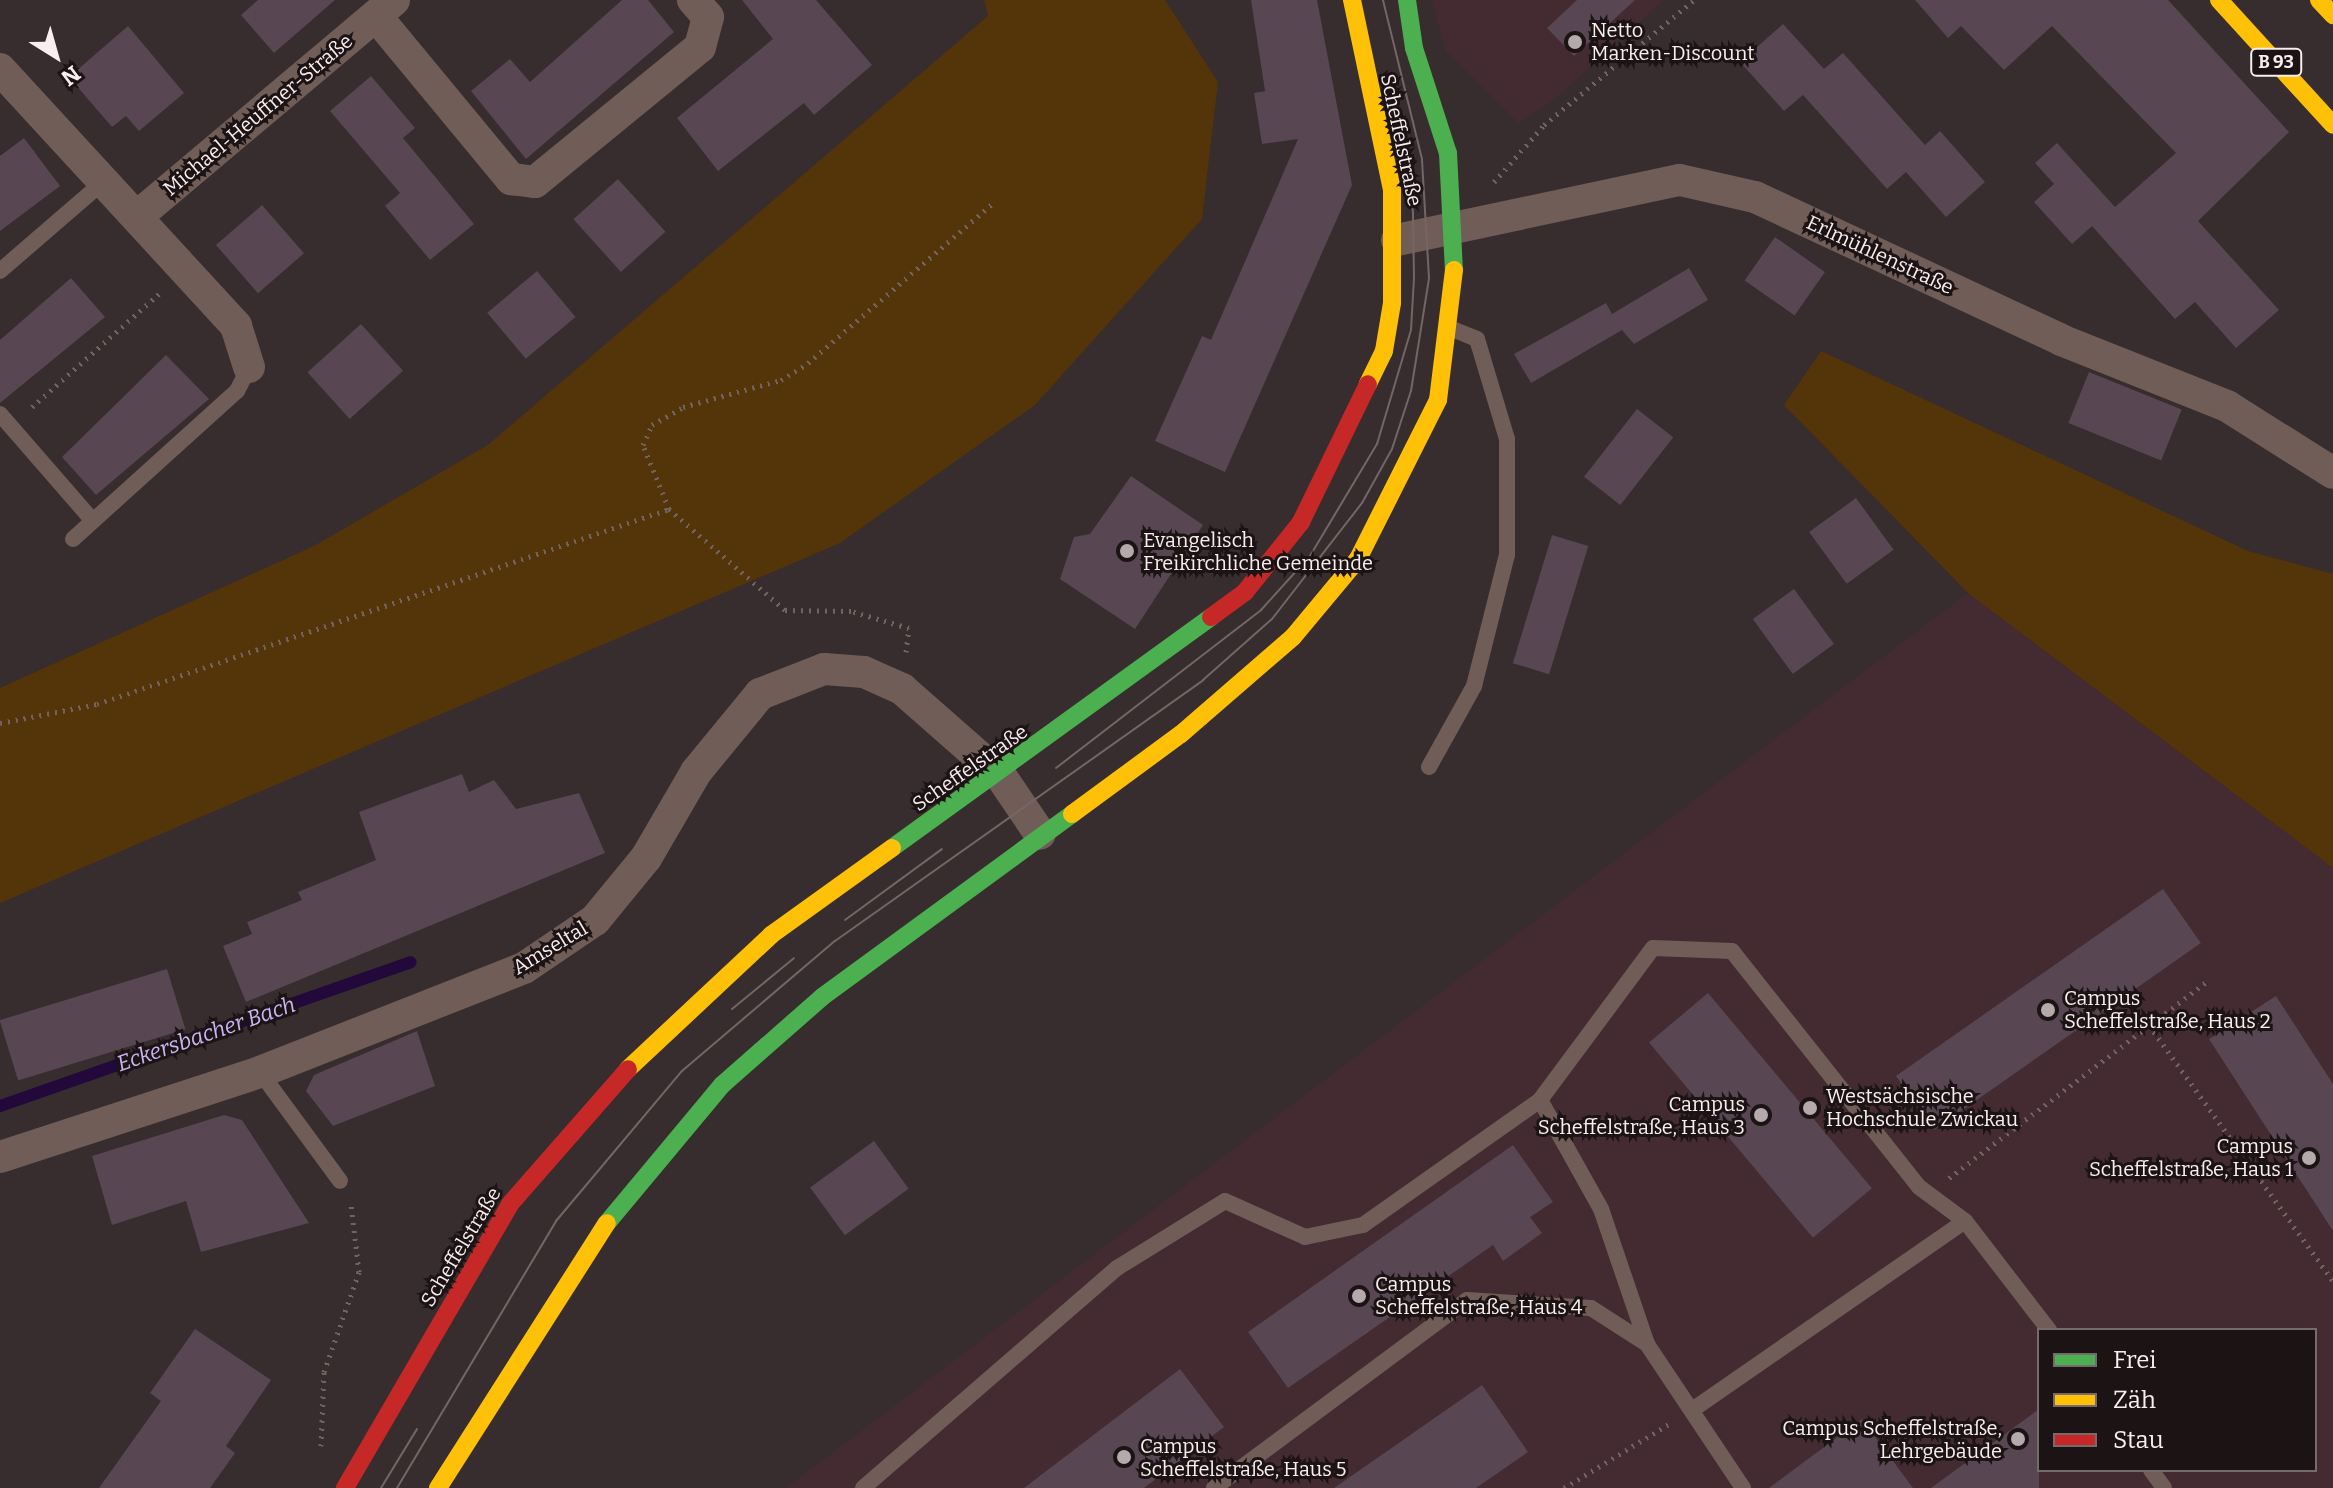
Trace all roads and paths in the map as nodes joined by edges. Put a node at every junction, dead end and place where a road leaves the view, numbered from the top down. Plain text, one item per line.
1 (693, 0) edge
2 (1352, 0) edge
3 (1407, 0) edge
4 (1694, 0) edge
5 (2219, 0) edge
6 (2319, 0) edge
7 (385, 8) edge
8 (2333, 15) edge
9 (0, 69) edge
10 (2333, 125) edge
11 (102, 183) junction
12 (992, 204) dead end
13 (140, 214) junction
14 (1456, 226) junction
15 (1397, 240) junction
16 (186, 269) junction
17 (0, 271) edge
18 (1451, 328) junction
19 (249, 367) joint
20 (6, 420) edge
21 (2333, 473) edge
22 (669, 509) junction
23 (92, 520) junction
24 (73, 539) dead end
25 (909, 628) dead end
26 (0, 723) edge
27 (1429, 767) dead end
28 (1000, 775) junction
29 (1040, 834) junction
30 (2208, 981) dead end
31 (2149, 1025) junction
32 (260, 1072) junction
33 (1540, 1100) junction
34 (0, 1157) edge
35 (340, 1181) joint
36 (1935, 1199) junction
37 (1965, 1221) junction
38 (2333, 1281) edge
39 (2047, 1328) edge
40 (1647, 1344) junction
41 (1695, 1408) junction
42 (347, 1483) edge
43 (438, 1488) edge
44 (863, 1488) edge
45 (1214, 1488) edge
46 (1564, 1488) edge
47 (1743, 1488) edge

1 - 7 street, Michael-Heuffner-Straße
2 - 15 street, Scheffelstraße
3 - 14 street, Scheffelstraße
4 - 14 path
5 - 10 street, B 93
6 - 8 street
7 - 13 street, Michael-Heuffner-Straße
9 - 11 street
11 - 13 street
11 - 17 lane
12 - 22 path
13 - 16 street
14 - 15 street, Erlmühlenstraße
14 - 18 street, Scheffelstraße
14 - 21 street, Erlmühlenstraße
15 - 28 street, Scheffelstraße
16 - 19 street
16 - 20 path
18 - 27 lane
18 - 29 street, Scheffelstraße
19 - 23 lane
20 - 23 lane
22 - 25 path
22 - 26 path
23 - 24 lane
28 - 29 street, Amseltal
28 - 32 street, Amseltal
28 - 42 street, Scheffelstraße
29 - 43 street, Scheffelstraße
30 - 31 path
31 - 36 path
31 - 38 path
32 - 34 street, Amseltal
32 - 35 lane
33 - 36 lane
33 - 40 lane
33 - 44 lane
35 - 42 path
36 - 37 lane
37 - 39 lane
37 - 41 lane
40 - 41 lane
40 - 45 lane
41 - 46 path
41 - 47 lane

